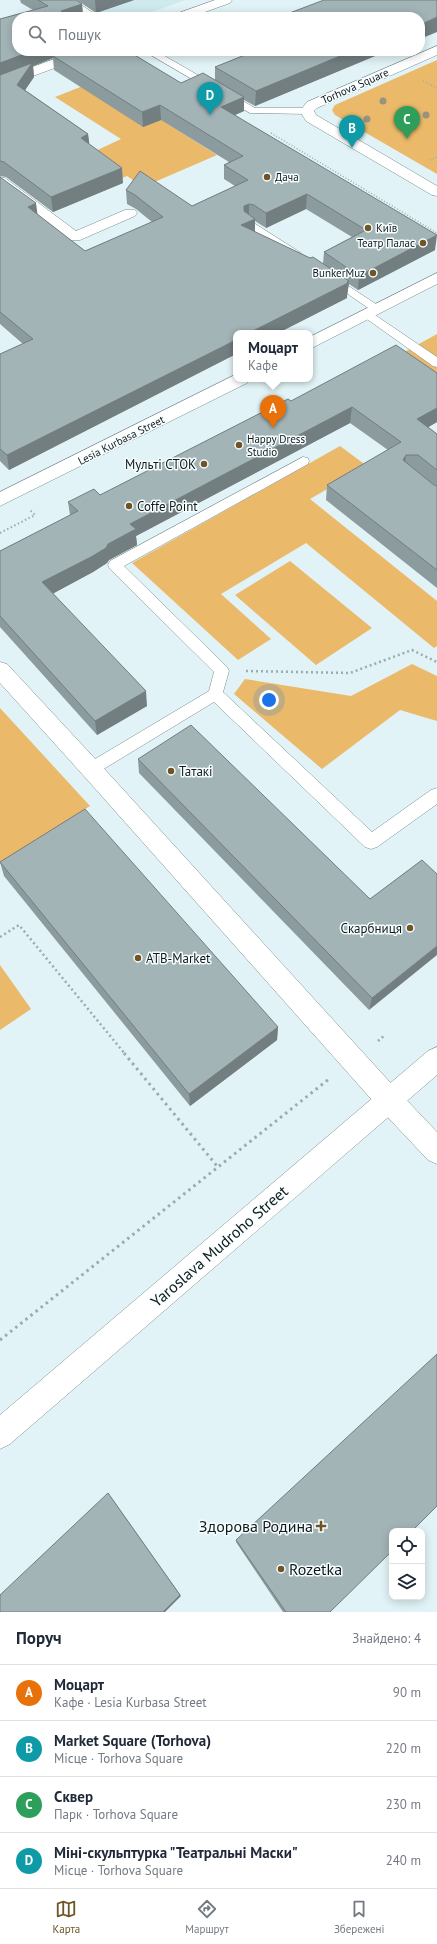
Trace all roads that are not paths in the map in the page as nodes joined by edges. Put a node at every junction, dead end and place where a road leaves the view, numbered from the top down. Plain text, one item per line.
1 (66, 0) edge
2 (226, 0) edge
3 (85, 12) edge
4 (194, 12) edge
5 (437, 50) edge
6 (425, 55) edge
7 (75, 56) edge
8 (158, 56) edge
9 (423, 56) edge
10 (0, 84) edge
11 (307, 111) junction
12 (0, 181) edge
13 (437, 192) edge
14 (130, 213) dead end
15 (249, 223) edge
16 (308, 263) edge
17 (321, 272) edge
18 (437, 278) edge
19 (373, 312) junction
20 (313, 342) edge
21 (437, 363) edge
22 (235, 382) edge
23 (303, 461) dead end
24 (0, 500) edge
25 (0, 670) edge
26 (215, 694) junction
27 (91, 769) junction
28 (437, 795) edge
29 (437, 1059) edge
30 (389, 1100) junction
31 (437, 1151) edge
32 (0, 1434) edge

1 - 3 street
2 - 4 street
5 - 6 street, Torhova Square
7 - 10 street
8 - 11 lane
9 - 11 street, Torhova Square
11 - 13 street, Torhova Square
12 - 14 street
15 - 16 lane
17 - 19 lane
18 - 19 street
19 - 20 street
19 - 21 lane
22 - 24 street, Lesia Kurbasa Street
23 - 26 lane
25 - 27 street
26 - 27 lane
26 - 28 lane
27 - 30 street
29 - 30 street, Yaroslava Mudroho Street
30 - 31 street
30 - 32 street, Yaroslava Mudroho Street

